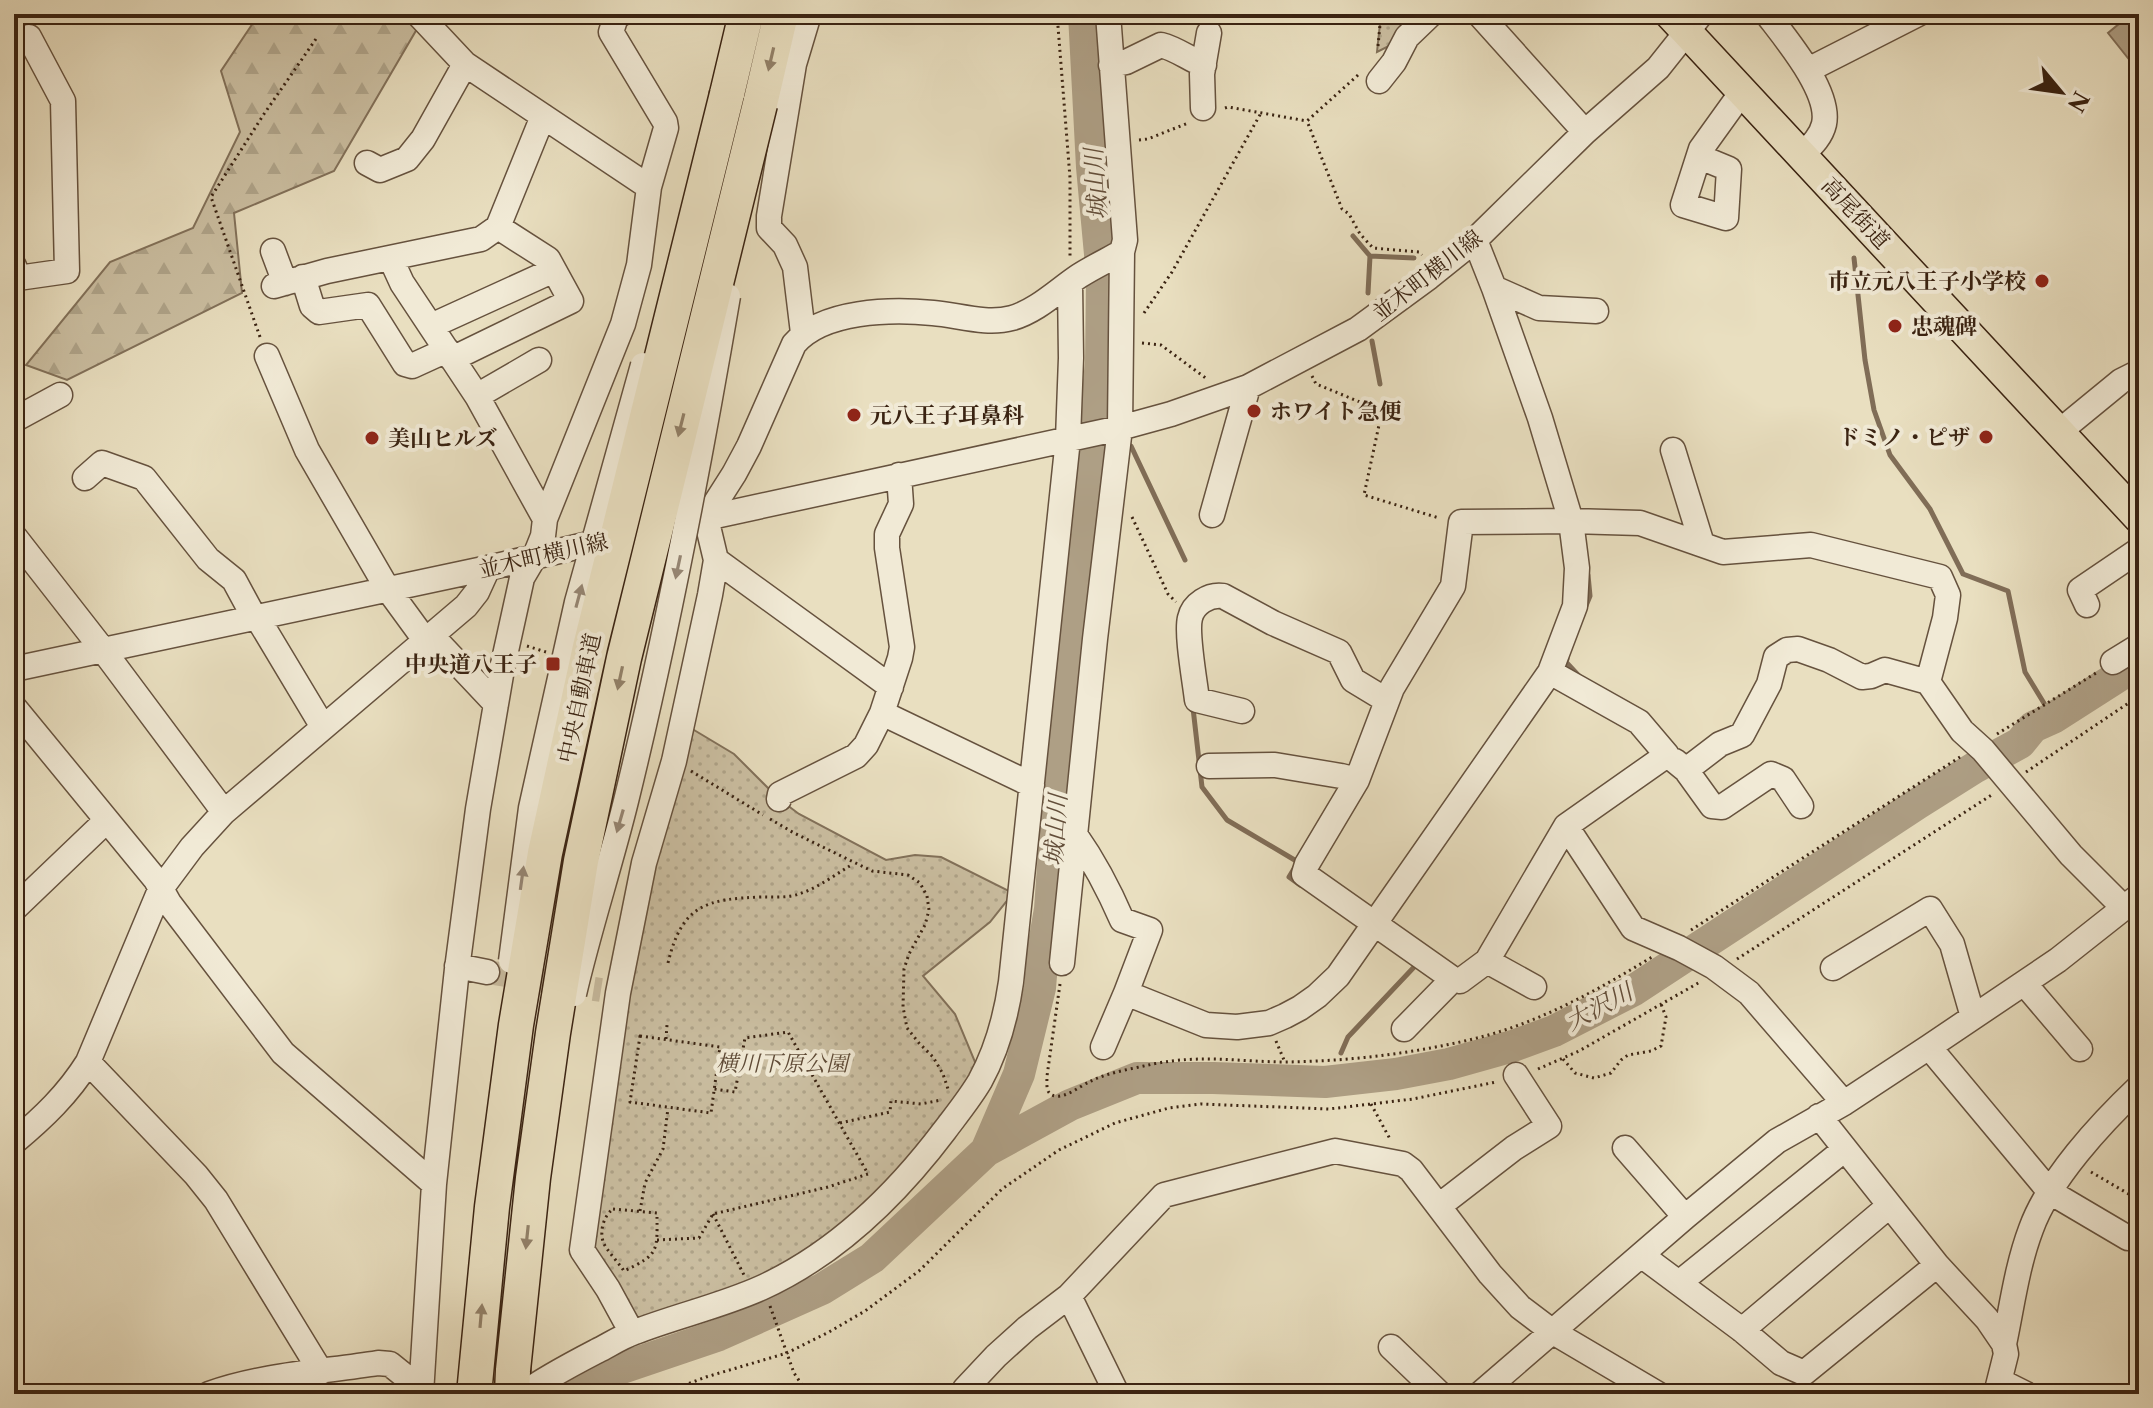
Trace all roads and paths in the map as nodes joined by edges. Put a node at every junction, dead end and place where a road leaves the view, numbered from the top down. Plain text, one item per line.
1 (418, 14) edge
2 (621, 14) edge
3 (746, 14) edge
4 (781, 14) edge
5 (809, 14) edge
6 (1057, 14) edge
7 (1108, 14) edge
8 (1431, 14) edge
9 (1479, 14) edge
10 (1767, 14) edge
11 (1918, 14) edge
12 (1381, 17) edge
13 (1686, 21) edge
14 (1209, 33) dead end
15 (1411, 33) junction
16 (318, 36) dead end
17 (14, 45) edge
18 (1377, 52) dead end
19 (465, 64) junction
20 (1111, 65) junction
21 (1204, 65) junction
22 (1808, 70) junction
23 (1368, 78) joint
24 (1742, 92) junction
25 (1261, 113) junction
26 (1202, 114) junction
27 (543, 116) junction
28 (1307, 121) junction
29 (1585, 132) junction
30 (1130, 141) dead end
31 (1802, 155) junction
32 (1700, 157) dead end
33 (367, 163) dead end
34 (649, 187) junction
35 (498, 227) junction
36 (1475, 240) junction
37 (273, 251) dead end
38 (1118, 254) junction
39 (391, 259) junction
40 (14, 266) edge
41 (554, 270) junction
42 (1438, 270) junction
43 (1075, 280) junction
44 (287, 282) junction
45 (1494, 288) junction
46 (1596, 311) dead end
47 (431, 326) junction
48 (803, 333) junction
49 (1126, 341) junction
50 (449, 354) junction
51 (267, 356) joint
52 (1303, 359) junction
53 (539, 360) dead end
54 (2139, 372) edge
55 (1248, 387) junction
56 (60, 395) dead end
57 (1222, 395) junction
58 (477, 396) junction
59 (14, 420) edge
60 (1116, 428) junction
61 (2060, 431) junction
62 (1070, 438) junction
63 (1673, 450) dead end
64 (899, 475) junction
65 (85, 478) dead end
66 (1114, 479) junction
67 (1131, 513) joint
68 (1212, 515) dead end
69 (706, 518) junction
70 (2139, 518) edge
71 (545, 519) junction
72 (1571, 521) junction
73 (1461, 522) junction
74 (14, 536) edge
75 (1702, 544) junction
76 (2139, 550) edge
77 (535, 556) junction
78 (716, 560) junction
79 (488, 568) junction
80 (387, 588) junction
81 (2087, 605) dead end
82 (1190, 615) junction
83 (256, 617) junction
84 (428, 638) junction
85 (2139, 646) edge
86 (103, 650) junction
87 (2113, 662) joint
88 (14, 669) edge
89 (1550, 672) junction
90 (1928, 682) junction
91 (891, 687) junction
92 (2139, 696) edge
93 (1386, 700) junction
94 (496, 704) junction
95 (14, 707) edge
96 (2035, 710) dead end
97 (1242, 711) dead end
98 (882, 713) junction
99 (323, 727) junction
100 (674, 761) junction
101 (1676, 762) junction
102 (1209, 766) dead end
103 (1357, 780) junction
104 (2009, 780) junction
105 (1032, 785) junction
106 (779, 799) dead end
107 (1801, 806) dead end
108 (224, 812) junction
109 (106, 821) junction
110 (1566, 826) junction
111 (1076, 836) junction
112 (854, 863) junction
113 (160, 890) junction
114 (2131, 902) edge
115 (14, 909) edge
116 (1376, 925) junction
117 (1487, 961) junction
118 (668, 963) dead end
119 (1062, 963) dead end
120 (457, 966) junction
121 (1833, 968) dead end
122 (1716, 969) junction
123 (487, 972) tunnel mouth
124 (1453, 979) junction
125 (2024, 983) junction
126 (1534, 987) dead end
127 (1126, 993) junction
128 (1661, 1004) junction
129 (1973, 1017) junction
130 (667, 1025) dead end
131 (1404, 1029) dead end
132 (666, 1039) junction
133 (1103, 1047) dead end
134 (1929, 1047) junction
135 (2080, 1049) dead end
136 (1563, 1059) junction
137 (88, 1062) junction
138 (1516, 1075) junction
139 (2139, 1087) edge
140 (714, 1089) junction
141 (951, 1097) dead end
142 (932, 1103) dead end
143 (1844, 1103) junction
144 (1371, 1104) junction
145 (668, 1107) junction
146 (1819, 1116) junction
147 (840, 1123) junction
148 (14, 1142) edge
149 (1625, 1148) dead end
150 (1845, 1149) junction
151 (2072, 1160) junction
152 (1403, 1164) junction
153 (434, 1184) junction
154 (2050, 1192) junction
155 (2139, 1200) edge
156 (1439, 1206) junction
157 (1889, 1206) junction
158 (640, 1211) junction
159 (713, 1214) junction
160 (1685, 1217) junction
161 (2128, 1238) dead end
162 (657, 1240) junction
163 (1641, 1255) junction
164 (1937, 1265) junction
165 (746, 1279) dead end
166 (1679, 1283) junction
167 (1069, 1296) junction
168 (767, 1297) dead end
169 (1742, 1330) junction
170 (1553, 1332) junction
171 (632, 1333) junction
172 (2004, 1344) junction
173 (1391, 1347) dead end
174 (787, 1353) junction
175 (321, 1372) junction
176 (516, 1386) edge
177 (1998, 1388) edge
178 (1651, 1391) edge
179 (421, 1392) edge
180 (209, 1394) edge
181 (474, 1394) edge
182 (661, 1394) edge
183 (808, 1394) edge
184 (963, 1394) edge
185 (1117, 1394) edge
186 (1440, 1394) edge
187 (1480, 1394) edge
188 (2026, 1394) edge

1 - 19 street
2 - 34 street
181 -> 3 highway, 中央自動車道, bridge
4 -> 176 highway, 中央自動車道, bridge
5 - 48 street
6 - 43 path
7 - 20 street
8 - 15 street
9 - 29 street
10 - 22 street
11 - 22 street
12 - 15 path
12 - 18 path
13 - 24 main road, 高尾街道
13 - 29 street, 並木町横川線
14 - 21 street
15 - 23 street
16 - 51 path
17 - 40 street
19 - 27 street
19 - 33 street
20 - 21 street
20 - 38 street
21 - 26 street
22 - 31 street
23 - 28 path
24 - 31 main road, 高尾街道
24 - 32 street
25 - 26 path
25 - 28 path
25 - 49 path
26 - 30 path
27 - 34 street
27 - 35 street
28 - 42 path
29 - 36 street, 並木町横川線
31 - 61 main road, 高尾街道
34 - 71 street
35 - 39 street
35 - 41 street
36 - 42 street, 並木町横川線
36 - 45 street
37 - 44 street
38 - 43 street
38 - 49 street
39 - 44 street
39 - 47 street
41 - 47 street
41 - 50 street
42 - 52 street, 並木町横川線
43 - 48 street
43 - 62 street
44 - 50 street
45 - 46 street
45 - 72 street
47 - 50 street
48 - 69 street
49 - 57 path
49 - 60 street
50 - 58 street
51 - 80 street
52 - 55 street, 並木町横川線
52 - 73 path
53 - 58 street
54 - 61 street
55 - 57 street, 並木町横川線
55 - 68 street
56 - 59 street
57 - 60 street, 並木町横川線
58 - 71 street
60 - 62 street, 並木町横川線
60 - 66 street
61 - 70 main road, 高尾街道
62 - 64 street, 並木町横川線
62 - 105 street
63 - 75 street
64 - 69 street, 並木町横川線
64 - 91 street
65 - 83 street
66 - 67 street
66 - 111 street
67 - 82 path
69 - 77 street, 並木町横川線
69 - 78 street
71 - 77 street
72 - 73 street
72 - 75 street
72 - 89 street
73 - 93 street
74 - 86 street
75 - 90 street
76 - 81 street
77 - 79 street, 並木町横川線
77 - 94 street
78 - 91 street
78 - 100 street
79 - 80 street, 並木町横川線
79 - 84 street
80 - 83 street, 並木町横川線
80 - 84 street
82 - 93 street
82 - 97 street
83 - 86 street, 並木町横川線
83 - 99 street
84 - 94 street
84 - 99 street
85 - 87 street
86 - 88 street, 並木町横川線
86 - 108 street
87 - 96 path
89 - 101 street
89 - 116 street
90 - 101 street
90 - 104 street
91 - 98 street
92 - 104 path
93 - 103 street
94 - 120 street
95 - 109 street
98 - 105 street
98 - 106 street
99 - 108 street
100 - 112 path
100 - 171 street
101 - 107 street
101 - 110 street
102 - 103 street
103 - 116 street
104 - 114 street
104 - 122 path
105 - 171 street
108 - 113 street
109 - 113 street
109 - 115 street
110 - 117 street
110 - 122 street
111 - 119 street
111 - 127 street
112 - 118 path
112 - 141 path
113 - 137 street
113 - 153 street
114 - 125 street
116 - 124 street
116 - 127 street
117 - 124 street
117 - 126 street
120 - 123 street
120 - 153 street
121 - 129 street
122 - 128 path
122 - 143 street
124 - 131 street
125 - 129 street
125 - 135 street
127 - 133 street
128 - 136 path
128 - 136 path
129 - 134 street
130 - 132 path
132 - 140 path
132 - 145 path
134 - 143 street
134 - 154 street
136 - 138 path
137 - 148 street
137 - 175 street
138 - 144 path
138 - 156 street
139 - 151 street
140 - 145 path
140 - 147 path
142 - 147 path
143 - 146 street
144 - 152 path
144 - 174 path
145 - 158 path
146 - 150 street
146 - 160 street
147 - 159 path
149 - 160 street
150 - 157 street
150 - 166 street
151 - 154 street
151 - 155 path
152 - 156 street
152 - 167 street
153 - 179 street
154 - 161 street
154 - 172 street
156 - 170 street
157 - 164 street
157 - 169 street
158 - 162 path
158 - 162 path
159 - 162 path
159 - 165 path
160 - 163 street
163 - 166 street
163 - 170 street
164 - 169 street
164 - 172 street
166 - 169 street
167 - 184 street
167 - 185 street
168 - 174 path
170 - 178 street
170 - 187 street
171 - 176 street
172 - 177 street
173 - 186 street
174 - 182 path
174 - 183 path
175 - 179 street
175 - 180 street
177 - 188 street

